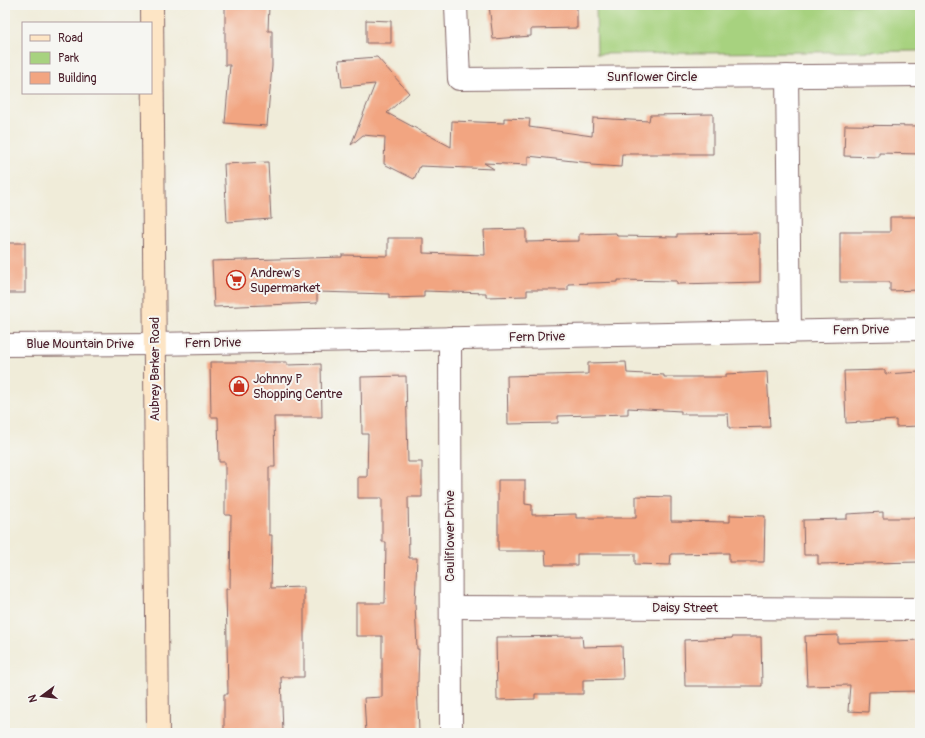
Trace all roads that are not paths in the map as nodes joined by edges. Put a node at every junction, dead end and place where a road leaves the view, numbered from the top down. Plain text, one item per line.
1 (152, 5) edge
2 (456, 5) edge
3 (920, 75) edge
4 (788, 76) junction
5 (920, 329) edge
6 (790, 332) junction
7 (450, 338) junction
8 (154, 344) junction
9 (5, 345) edge
10 (451, 607) junction
11 (920, 609) edge
12 (158, 733) edge
13 (451, 733) edge

1 - 8 street, Aubrey Barker Road
2 - 4 street, Sunflower Circle
3 - 4 street, Sunflower Circle
4 - 6 street
5 - 6 street, Fern Drive
6 - 7 street, Fern Drive
7 - 8 street, Fern Drive
7 - 10 street, Cauliflower Drive
8 - 9 street, Blue Mountain Drive
8 - 12 street, Aubrey Barker Road
10 - 11 street, Daisy Street
10 - 13 street, Cauliflower Drive

